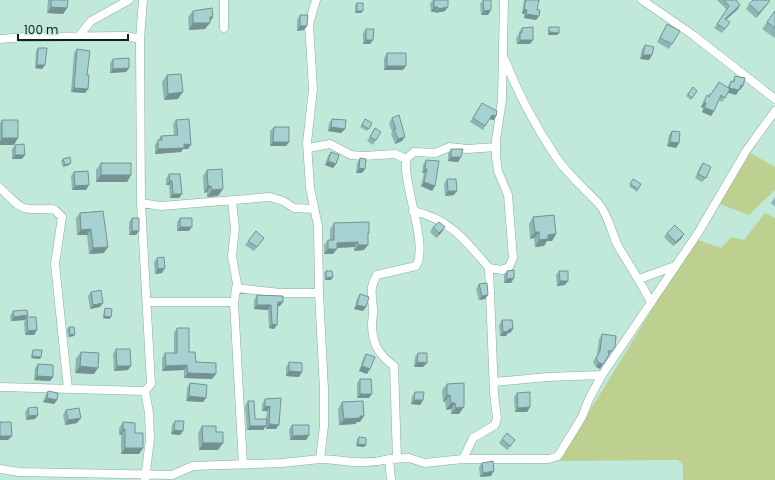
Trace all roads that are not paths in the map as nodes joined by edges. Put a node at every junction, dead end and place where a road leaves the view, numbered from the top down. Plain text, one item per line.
1 (129, 0) edge
2 (143, 0) edge
3 (224, 0) edge
4 (316, 0) edge
5 (504, 0) edge
6 (642, 0) edge
7 (224, 28) dead end
8 (79, 36) junction
9 (0, 39) edge
10 (140, 39) junction
11 (504, 56) junction
12 (775, 99) edge
13 (775, 111) edge
14 (496, 147) junction
15 (308, 148) junction
16 (406, 158) junction
17 (0, 188) edge
18 (232, 201) junction
19 (141, 203) junction
20 (313, 209) junction
21 (413, 211) junction
22 (675, 266) junction
23 (489, 268) junction
24 (639, 279) junction
25 (236, 288) junction
26 (319, 293) junction
27 (147, 302) junction
28 (234, 302) junction
29 (651, 304) junction
30 (602, 374) junction
31 (494, 382) junction
32 (0, 387) edge
33 (68, 389) junction
34 (145, 391) junction
35 (320, 459) junction
36 (393, 459) junction
37 (463, 459) junction
38 (243, 464) junction
39 (0, 469) edge
40 (145, 477) edge
41 (170, 477) edge
42 (391, 480) edge

1 - 8 street
2 - 10 street
3 - 7 street
4 - 15 street
5 - 11 street
6 - 12 street
8 - 9 street
8 - 10 street
10 - 19 street
11 - 14 street
11 - 24 street
13 - 22 street
14 - 16 street
14 - 23 street
15 - 16 street
15 - 20 street
16 - 21 street
17 - 33 street
18 - 19 street
18 - 20 street
18 - 25 street
19 - 27 street
20 - 26 street
21 - 23 street
21 - 36 street
22 - 24 street
22 - 29 street
23 - 31 street
24 - 29 street
25 - 26 street
25 - 28 street
26 - 35 street
27 - 28 street
27 - 34 street
28 - 38 street
29 - 30 street
30 - 31 street
30 - 37 street
31 - 37 street
32 - 33 street
33 - 34 street
34 - 40 street
35 - 36 street
35 - 38 street
36 - 37 street
36 - 42 street
38 - 41 street
39 - 40 street
40 - 41 street

